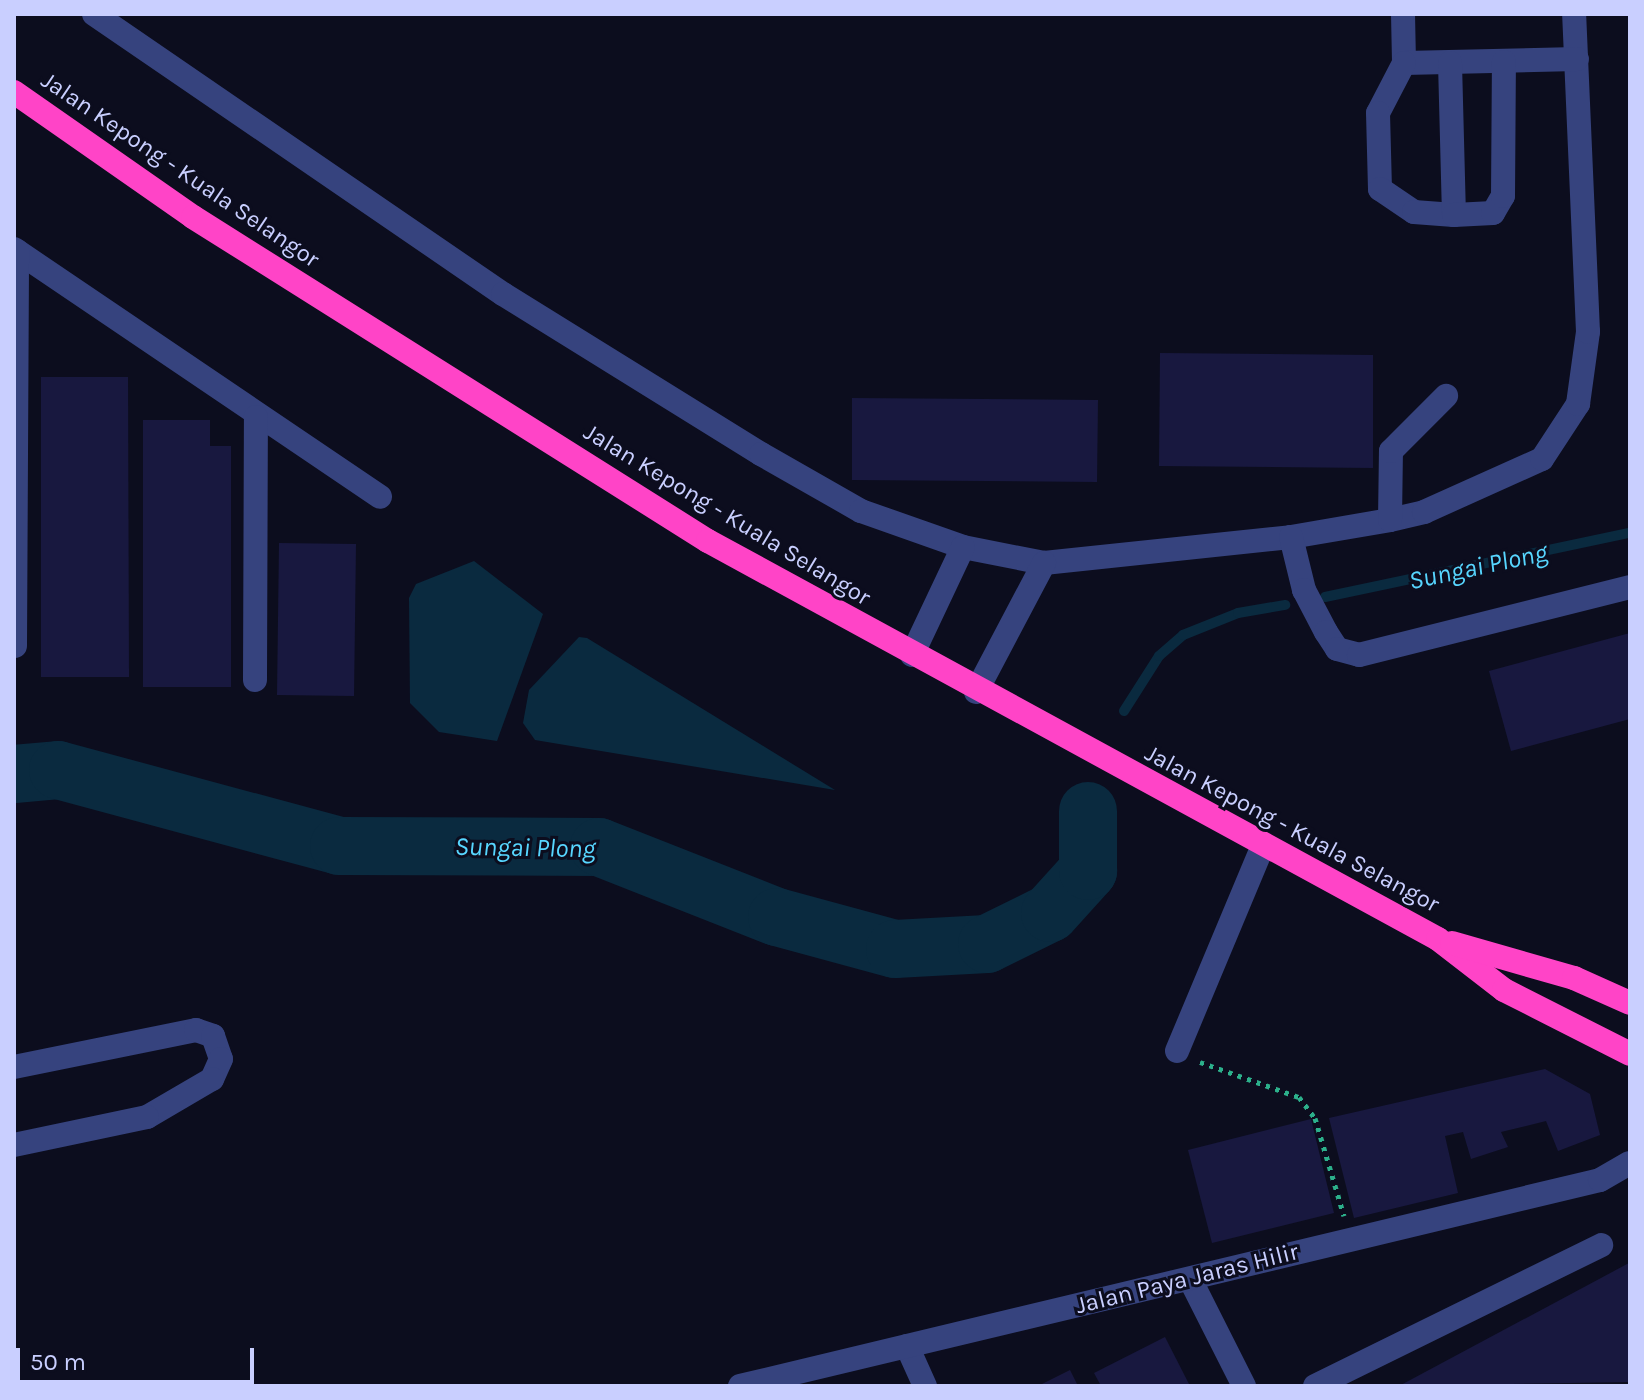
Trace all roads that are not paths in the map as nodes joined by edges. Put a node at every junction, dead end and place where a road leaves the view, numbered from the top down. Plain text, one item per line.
1 (94, 14) edge
2 (1403, 14) edge
3 (1574, 14) edge
4 (1577, 59) junction
5 (1504, 62) junction
6 (1404, 63) junction
7 (1450, 63) junction
8 (14, 92) edge
9 (1454, 215) junction
10 (15, 250) edge
11 (1446, 396) dead end
12 (256, 417) junction
13 (380, 497) dead end
14 (1390, 520) junction
15 (1291, 537) junction
16 (963, 547) junction
17 (1044, 563) junction
18 (1630, 587) edge
19 (15, 646) edge
20 (912, 655) junction
21 (255, 680) dead end
22 (976, 692) junction
23 (1263, 845) junction
24 (1438, 939) junction
25 (1574, 978) junction
26 (1630, 1003) edge
27 (1630, 1016) edge
28 (1622, 1050) edge
29 (1177, 1051) road end
30 (1630, 1066) edge
31 (14, 1067) edge
32 (1630, 1144) edge
33 (14, 1145) edge
34 (1630, 1163) edge
35 (1600, 1180) junction
36 (1601, 1245) dead end
37 (1190, 1279) junction
38 (907, 1346) junction
39 (740, 1386) edge
40 (925, 1386) edge
41 (1244, 1386) edge
42 (1315, 1386) edge

1 - 16 street
2 - 6 street
3 - 4 street
4 - 5 street
4 - 14 street
5 - 7 street
5 - 9 street
6 - 7 street
6 - 9 street
7 - 9 street
8 - 20 highway, Jalan Kepong - Kuala Selangor
10 - 12 street
10 - 19 street
11 - 14 street
12 - 13 street
12 - 21 street
14 - 15 street
15 - 17 street
15 - 18 street
16 - 17 street
16 - 20 street
17 - 22 street
20 - 22 highway, Jalan Kepong - Kuala Selangor
22 - 23 highway, Jalan Kepong - Kuala Selangor
23 - 24 highway, Jalan Kepong - Kuala Selangor
23 - 29 street
24 - 25 highway, Jalan Kepong - Kuala Selangor
24 - 28 highway, Jalan Kepong - Kuala Selangor
25 - 26 highway, Jalan Kepong - Kuala Selangor
25 - 27 highway
28 - 30 street
31 - 33 street
32 - 35 street
34 - 35 street, Jalan Paya Jaras Hilir
35 - 37 street, Jalan Paya Jaras Hilir
36 - 42 street
37 - 38 street, Jalan Paya Jaras Hilir
37 - 41 street
38 - 39 street, Jalan Paya Jaras Hilir
38 - 40 street

